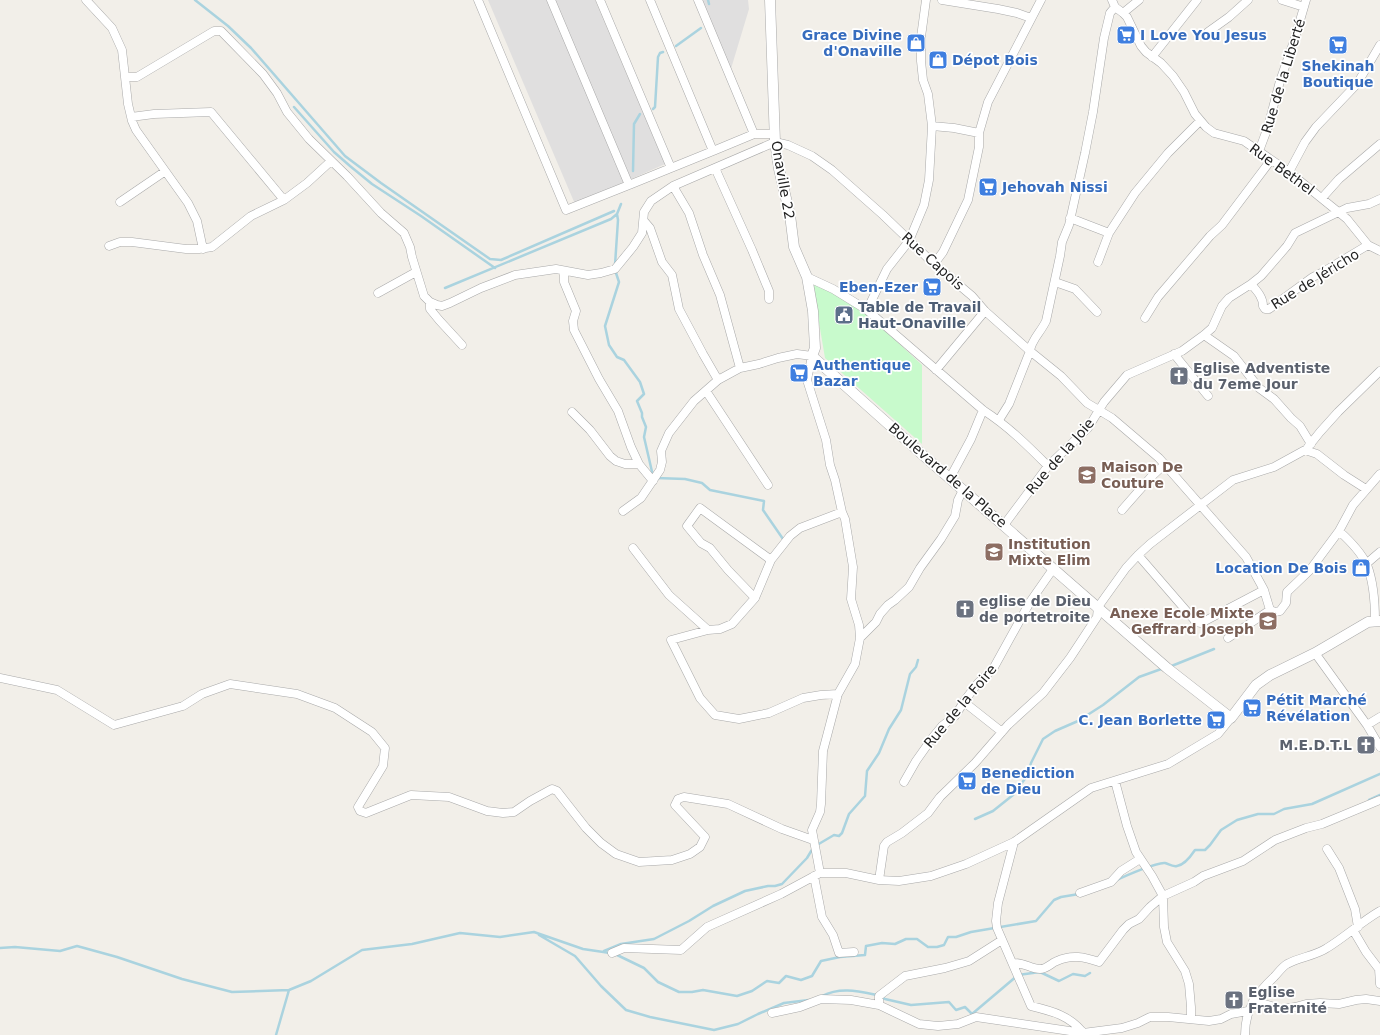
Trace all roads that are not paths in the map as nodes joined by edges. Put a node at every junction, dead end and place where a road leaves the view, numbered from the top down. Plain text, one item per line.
1 (86, 0) edge
2 (478, 0) edge
3 (551, 0) edge
4 (600, 0) edge
5 (650, 0) edge
6 (698, 0) edge
7 (770, 0) edge
8 (926, 0) edge
9 (942, 0) edge
10 (1041, 0) edge
11 (1139, 0) edge
12 (1197, 0) edge
13 (1248, 0) edge
14 (1282, 0) edge
15 (1114, 3) edge
16 (1305, 4) edge
17 (1123, 12) junction
18 (1031, 18) junction
19 (1208, 32) dead end
20 (1380, 46) edge
21 (1152, 57) junction
22 (124, 77) junction
23 (131, 116) junction
24 (1200, 121) junction
25 (932, 126) junction
26 (754, 134) junction
27 (979, 134) junction
28 (775, 138) junction
29 (1380, 144) edge
30 (713, 151) junction
31 (1259, 151) junction
32 (1271, 160) junction
33 (331, 161) junction
34 (671, 168) junction
35 (716, 168) junction
36 (164, 172) junction
37 (1289, 172) junction
38 (629, 185) junction
39 (674, 186) junction
40 (1322, 198) junction
41 (1380, 199) edge
42 (284, 200) junction
43 (120, 202) dead end
44 (1339, 212) junction
45 (1070, 218) junction
46 (644, 221) junction
47 (1109, 233) junction
48 (909, 240) junction
49 (1368, 245) junction
50 (109, 246) dead end
51 (202, 249) junction
52 (1380, 250) edge
53 (1098, 262) dead end
54 (934, 264) junction
55 (416, 272) junction
56 (564, 272) junction
57 (807, 277) junction
58 (1055, 282) junction
59 (1251, 284) junction
60 (378, 293) dead end
61 (769, 299) dead end
62 (430, 302) junction
63 (867, 310) junction
64 (985, 311) junction
65 (1097, 312) dead end
66 (1145, 318) dead end
67 (1204, 335) junction
68 (462, 345) dead end
69 (1030, 352) junction
70 (1174, 354) junction
71 (812, 356) junction
72 (740, 368) junction
73 (936, 370) junction
74 (1380, 371) edge
75 (718, 380) junction
76 (706, 391) junction
77 (1208, 396) dead end
78 (984, 410) junction
79 (1098, 410) junction
80 (572, 412) dead end
81 (999, 420) junction
82 (1308, 447) junction
83 (639, 464) junction
84 (1165, 464) junction
85 (1048, 466) junction
86 (1380, 474) edge
87 (950, 478) junction
88 (653, 481) junction
89 (768, 485) dead end
90 (1366, 489) junction
91 (963, 490) junction
92 (1199, 505) junction
93 (1122, 510) dead end
94 (623, 511) dead end
95 (842, 512) junction
96 (1004, 525) junction
97 (1339, 531) junction
98 (633, 548) dead end
99 (1380, 552) edge
100 (1138, 555) junction
101 (772, 560) junction
102 (1366, 564) junction
103 (1053, 569) junction
104 (1264, 590) junction
105 (755, 598) junction
106 (1098, 607) junction
107 (1270, 610) junction
108 (1378, 621) edge
109 (708, 630) junction
110 (860, 638) junction
111 (1228, 638) dead end
112 (1315, 653) junction
113 (0, 678) edge
114 (838, 694) junction
115 (964, 702) junction
116 (1380, 717) edge
117 (1231, 718) junction
118 (1367, 725) junction
119 (1002, 732) junction
120 (1380, 747) edge
121 (1115, 781) junction
122 (904, 782) dead end
123 (1380, 800) edge
124 (813, 840) junction
125 (1014, 842) junction
126 (1326, 849) dead end
127 (1140, 859) junction
128 (817, 875) junction
129 (879, 880) junction
130 (1080, 893) dead end
131 (1163, 896) junction
132 (1380, 911) edge
133 (1355, 929) junction
134 (1002, 940) junction
135 (854, 952) dead end
136 (612, 953) dead end
137 (1013, 963) junction
138 (1380, 984) edge
139 (1253, 1001) junction
140 (1380, 1001) edge
141 (879, 1005) junction
142 (1248, 1011) junction
143 (772, 1013) dead end
144 (1190, 1019) junction
145 (1086, 1033) edge
146 (1099, 1035) edge
147 (1245, 1035) edge

1 - 22 street
2 - 38 street
3 - 38 street
4 - 34 street
5 - 30 street
6 - 26 street
7 - 28 street, Onaville 22
8 - 25 street
9 - 18 street
10 - 18 street
11 - 17 street
12 - 21 street
13 - 19 street
14 - 16 street
15 - 17 street, Rue Bethel
15 - 45 street
16 - 31 street, Rue de la Liberté
17 - 21 street, Rue Bethel
18 - 27 street
20 - 37 street
21 - 24 street, Rue Bethel
22 - 23 street
22 - 33 street
23 - 36 street
23 - 42 street
24 - 31 street, Rue Bethel
24 - 47 street
25 - 27 street
25 - 48 street
26 - 28 street, Rue Capois
26 - 30 street
27 - 54 street
28 - 35 street
28 - 48 street, Rue Capois
28 - 57 street, Onaville 22
29 - 40 street
30 - 34 street
31 - 32 street, Rue Bethel
32 - 37 street, Rue Bethel
32 - 66 street
33 - 42 street
33 - 55 street
34 - 38 street
35 - 39 street
35 - 61 street
36 - 43 street
36 - 51 street
37 - 40 street, Rue Bethel
39 - 46 street
39 - 72 street
40 - 44 street, Rue Bethel
41 - 44 street, Rue de la Joie
42 - 51 street
44 - 49 street, Rue Bethel
44 - 59 street, Rue de la Joie
45 - 47 street
45 - 58 street
46 - 56 street
46 - 75 street
47 - 53 street
48 - 54 street, Rue Capois
48 - 63 street
49 - 52 street, Rue Bethel
49 - 59 street, Rue de Jéricho
50 - 51 street
54 - 64 street, Rue Capois
55 - 60 street
55 - 62 street
56 - 62 street
56 - 83 street
57 - 63 street
57 - 71 street, Onaville 22
58 - 65 street
58 - 69 street
59 - 67 street, Rue de la Joie
62 - 68 street
63 - 73 street
64 - 69 street, Rue Capois
64 - 73 street
67 - 70 street, Rue de la Joie
67 - 82 street
69 - 79 street, Rue Capois
69 - 81 street
70 - 77 street
70 - 79 street, Rue de la Joie
71 - 72 street
71 - 87 street, Boulevard de la Place
71 - 95 street
72 - 75 street
73 - 78 street
74 - 82 street
75 - 76 street
76 - 88 street
76 - 89 street
78 - 81 street
78 - 87 street
79 - 84 street, Rue Capois
79 - 85 street, Rue de la Joie
80 - 83 street
81 - 85 street
82 - 90 street
82 - 92 street
83 - 88 street
84 - 92 street, Rue Capois
84 - 93 street
85 - 96 street, Rue de la Joie
86 - 90 street
87 - 91 street, Boulevard de la Place
88 - 94 street
90 - 97 street
91 - 96 street, Boulevard de la Place
91 - 110 street
92 - 100 street
92 - 104 street, Rue Capois
95 - 101 street
95 - 110 street
96 - 103 street, Boulevard de la Place
97 - 102 street
97 - 107 street
98 - 109 street
99 - 102 street
100 - 104 street
100 - 106 street
101 - 105 street
101 - 105 street
102 - 108 street
103 - 106 street, Boulevard de la Place
103 - 115 street, Rue de la Foire
104 - 107 street, Rue Capois
105 - 109 street
106 - 117 street, Boulevard de la Place
106 - 119 street
107 - 111 street
108 - 112 street
109 - 114 street
110 - 114 street
112 - 117 street
112 - 118 street
113 - 124 street
114 - 124 street
115 - 119 street
115 - 122 street, Rue de la Foire
116 - 118 street
117 - 121 street
118 - 120 street
119 - 129 street
121 - 125 street
121 - 127 street
123 - 131 street
124 - 128 street
125 - 129 street
125 - 134 street
126 - 133 street
127 - 130 street
127 - 131 street
128 - 129 street
128 - 135 street
128 - 136 street
131 - 137 street
131 - 144 street
132 - 133 street
133 - 138 street
133 - 139 street
134 - 137 street
134 - 141 street
137 - 145 street
139 - 140 street
139 - 142 street
141 - 143 street
141 - 145 street
142 - 144 street
142 - 147 street
144 - 145 street
145 - 146 street

